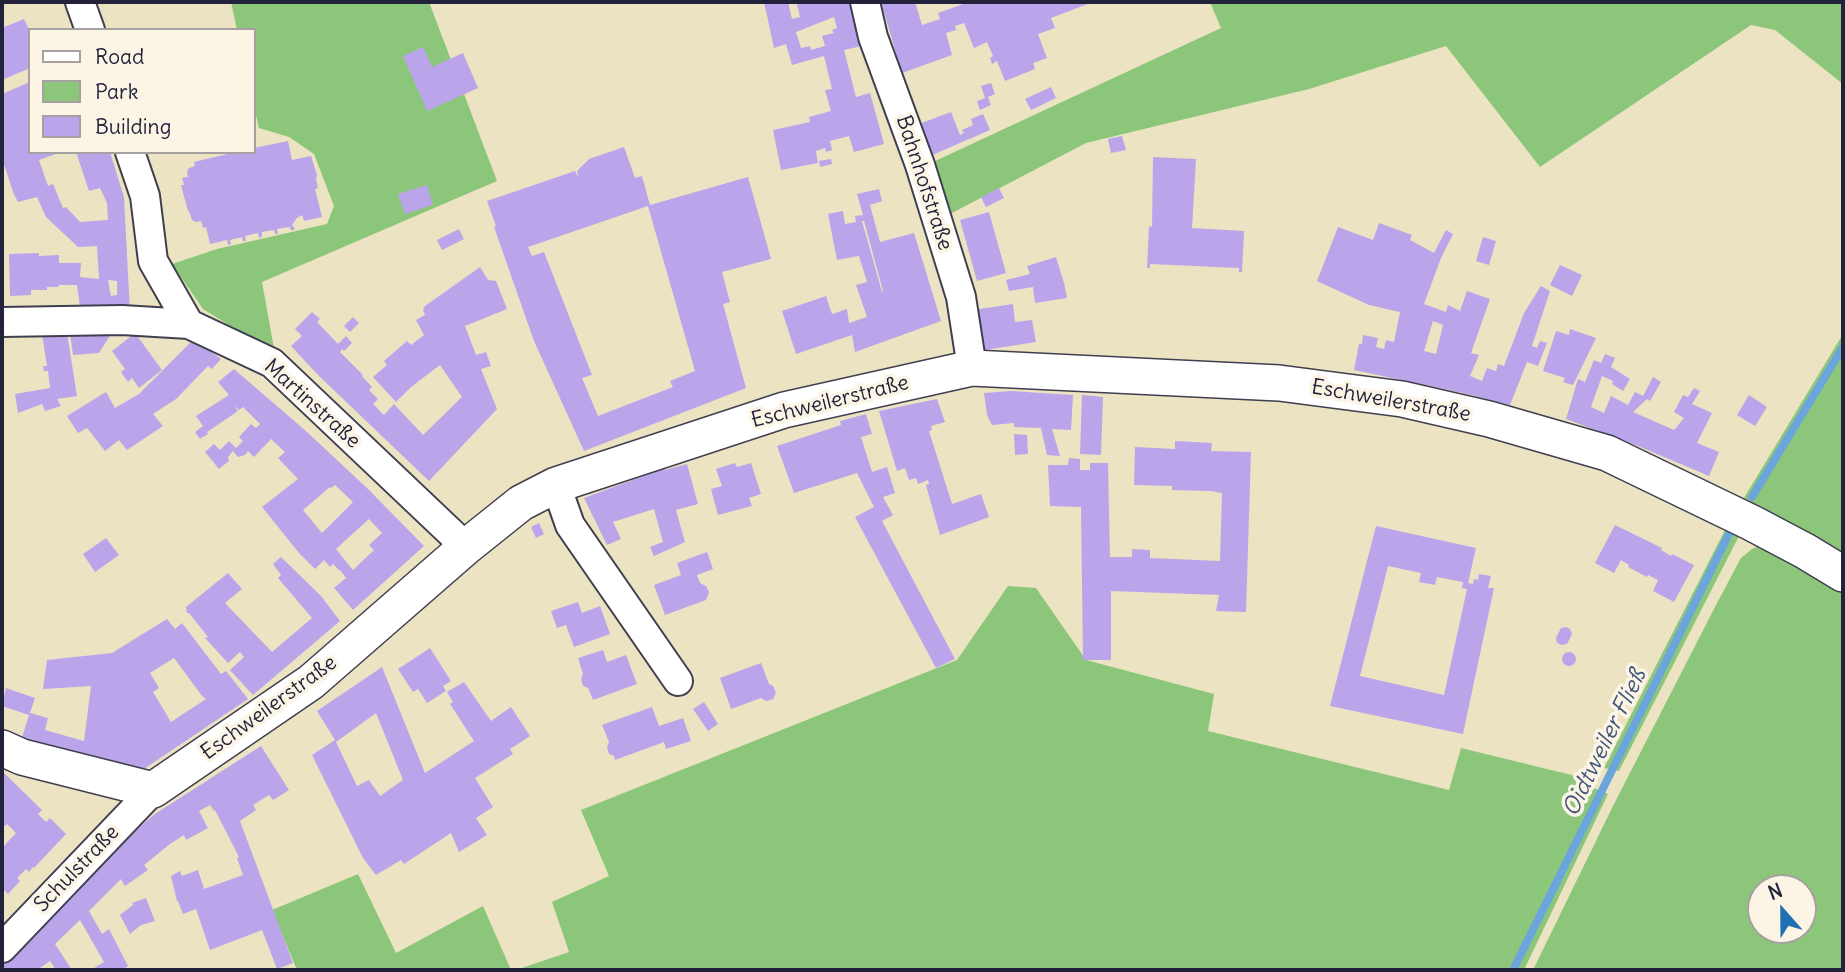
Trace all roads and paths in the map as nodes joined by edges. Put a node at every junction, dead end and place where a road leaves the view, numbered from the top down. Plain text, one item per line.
1 (80, 2) edge
2 (865, 2) edge
3 (89, 28) edge
4 (131, 154) edge
5 (2, 322) edge
6 (189, 324) junction
7 (972, 368) junction
8 (556, 485) junction
9 (466, 547) junction
10 (1843, 574) edge
11 (678, 681) dead end
12 (2, 748) edge
13 (153, 790) junction
14 (2, 948) edge

1 - 3 street
2 - 7 street, Bahnhofstraße
4 - 6 street
5 - 6 street, Martinstraße
6 - 9 street, Martinstraße
7 - 8 street, Eschweilerstraße
7 - 10 street, Eschweilerstraße
8 - 9 street, Eschweilerstraße
8 - 11 street
9 - 13 street, Eschweilerstraße
12 - 13 street
13 - 14 street, Schulstraße

